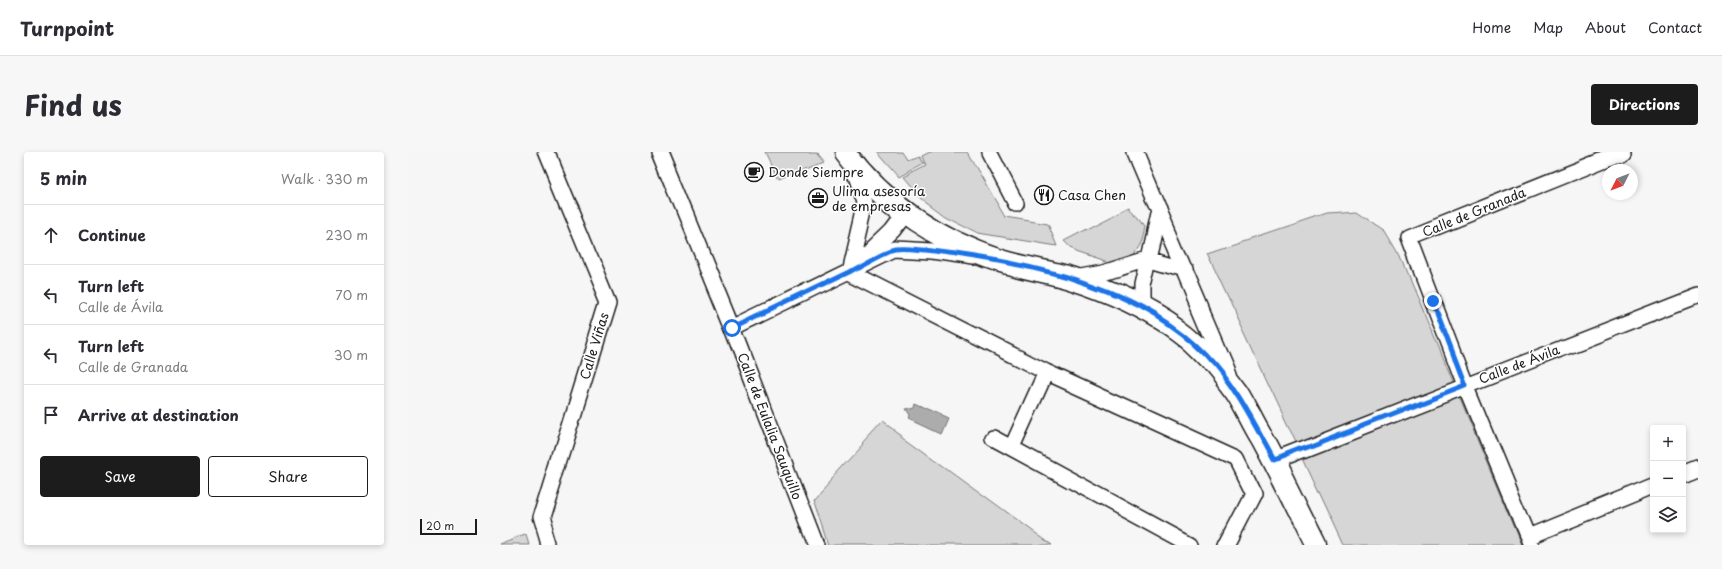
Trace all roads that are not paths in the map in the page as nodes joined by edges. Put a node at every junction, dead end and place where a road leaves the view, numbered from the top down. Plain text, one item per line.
1 (546, 152) edge
2 (660, 152) edge
3 (989, 152) edge
4 (1623, 152) edge
5 (1137, 153) edge
6 (847, 155) edge
7 (1016, 204) dead end
8 (1159, 210) junction
9 (904, 214) junction
10 (1147, 260) junction
11 (1001, 261) junction
12 (1185, 270) junction
13 (849, 272) junction
14 (1070, 278) junction
15 (1698, 295) edge
16 (1142, 307) junction
17 (732, 328) junction
18 (1046, 372) junction
19 (1465, 385) junction
20 (1237, 394) junction
21 (993, 438) dead end
22 (1012, 447) junction
23 (1274, 460) junction
24 (1698, 468) edge
25 (1686, 473) edge
26 (1650, 487) edge
27 (1530, 541) edge
28 (549, 545) edge
29 (816, 545) edge
30 (1190, 545) edge
31 (1226, 545) edge
32 (1316, 545) edge

1 - 28 street, Calle Viñas
2 - 17 street, Calle de Eulalia Sauquillo
3 - 7 street
4 - 19 street, Calle de Granada
5 - 8 street
6 - 9 main road
6 - 13 street
8 - 10 street
8 - 12 street
9 - 11 main road
9 - 13 street
10 - 12 street
10 - 14 street
10 - 16 street
11 - 13 street
11 - 14 main road
12 - 20 street
13 - 17 street
13 - 18 street
14 - 16 main road
15 - 19 street, Calle de Ávila
16 - 20 main road
17 - 29 street, Calle de Eulalia Sauquillo
18 - 22 street
18 - 31 street
19 - 23 street, Calle de Ávila
19 - 27 street, Calle de Granada
20 - 23 main road
21 - 22 street
22 - 30 street
23 - 32 main road
24 - 25 street
26 - 27 street

